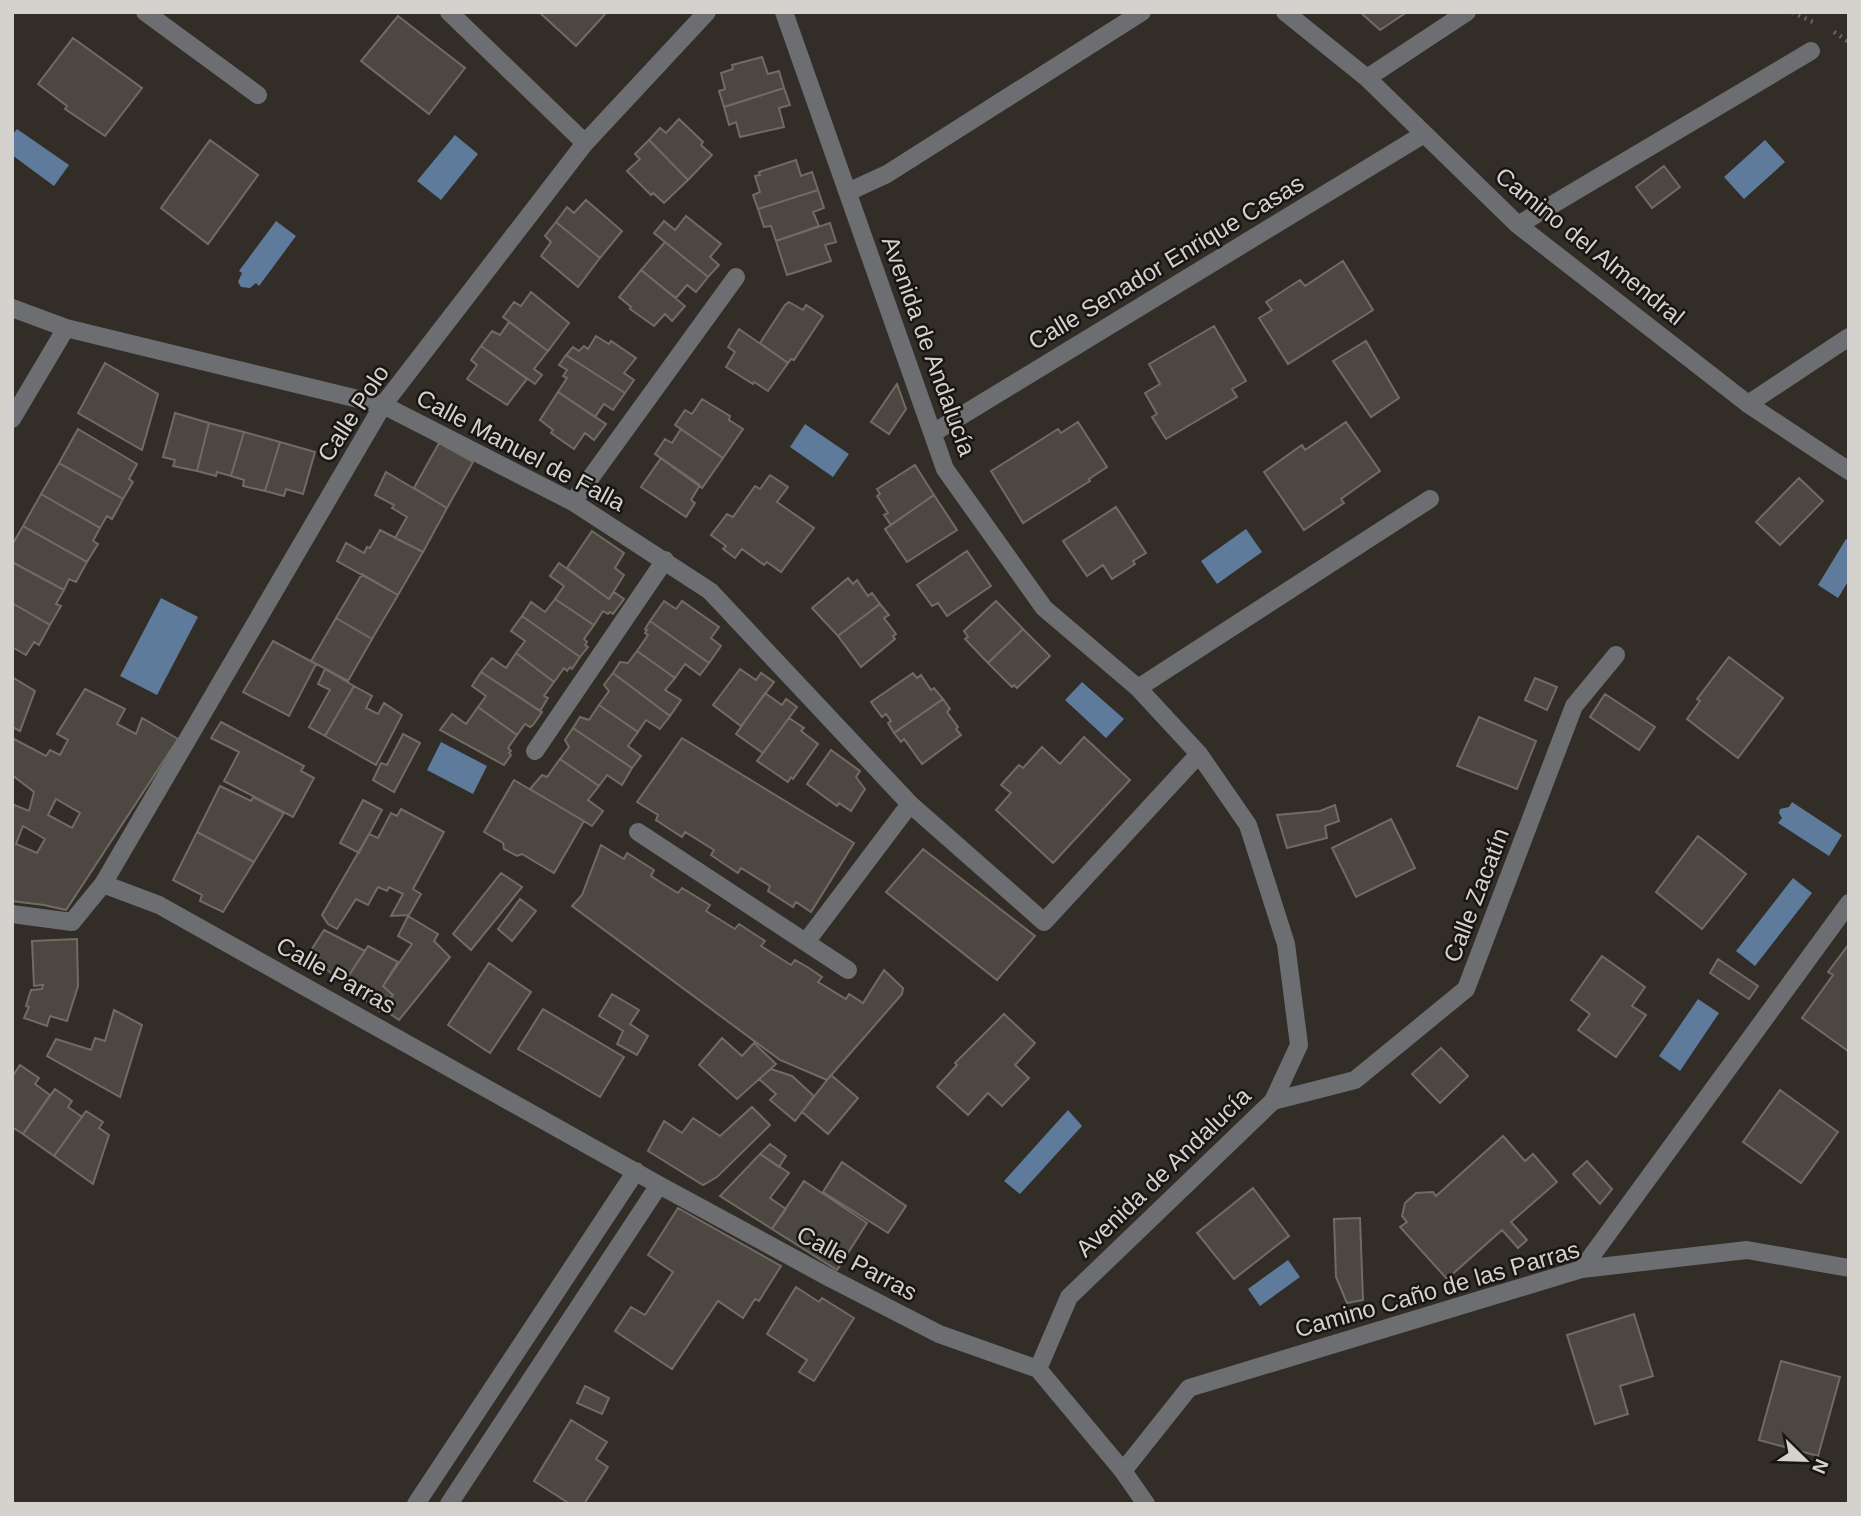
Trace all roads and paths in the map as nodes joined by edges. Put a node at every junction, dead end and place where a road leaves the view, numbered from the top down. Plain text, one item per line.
1 (145, 12) edge
2 (449, 12) edge
3 (707, 12) edge
4 (785, 12) edge
5 (1142, 12) edge
6 (1285, 12) edge
7 (1466, 12) edge
8 (1811, 51) dead end
9 (1367, 78) junction
10 (258, 95) dead end
11 (1424, 134) junction
12 (585, 143) junction
13 (848, 192) junction
14 (1518, 225) junction
15 (736, 277) dead end
16 (12, 308) edge
17 (66, 328) junction
18 (1849, 337) edge
19 (1748, 404) junction
20 (383, 405) junction
21 (12, 419) edge
22 (933, 433) junction
23 (1849, 471) edge
24 (1430, 499) dead end
25 (573, 502) junction
26 (665, 560) junction
27 (1616, 655) dead end
28 (1138, 688) junction
29 (535, 751) dead end
30 (1199, 754) junction
31 (910, 804) junction
32 (638, 832) dead end
33 (103, 884) junction
34 (1849, 904) edge
35 (12, 914) edge
36 (806, 942) junction
37 (848, 970) dead end
38 (1273, 1101) junction
39 (636, 1171) junction
40 (659, 1185) junction
41 (1849, 1268) edge
42 (1582, 1269) junction
43 (1038, 1370) junction
44 (1123, 1471) junction
45 (416, 1504) edge
46 (449, 1504) edge
47 (1146, 1504) edge

1 - 10 street
2 - 12 street
3 - 12 street, Calle Polo
4 - 13 street, Avenida de Andalucía
5 - 13 street
6 - 9 street, Camino del Almendral
7 - 9 street
8 - 14 street
9 - 11 street, Camino del Almendral
11 - 14 street, Camino del Almendral
11 - 22 street, Calle Senador Enrique Casas
12 - 20 street, Calle Polo
13 - 22 street, Avenida de Andalucía
14 - 19 street, Camino del Almendral
15 - 25 street
16 - 17 street, Calle Manuel de Falla
17 - 20 street, Calle Manuel de Falla
17 - 21 street
18 - 19 street
19 - 23 street, Camino del Almendral
20 - 25 street, Calle Manuel de Falla
20 - 33 street, Calle Polo
22 - 28 street, Avenida de Andalucía
24 - 28 street
25 - 26 street, Calle Manuel de Falla
26 - 29 street
26 - 31 street, Calle Manuel de Falla
27 - 38 street, Calle Zacatín
28 - 30 street, Avenida de Andalucía
30 - 31 street, Calle Manuel de Falla
30 - 38 street, Avenida de Andalucía
31 - 36 street
32 - 36 street
33 - 35 street
33 - 39 street, Calle Parras
34 - 42 street
36 - 37 street
38 - 43 street, Avenida de Andalucía
39 - 40 street, Calle Parras
39 - 45 street
40 - 43 street, Calle Parras
40 - 46 street
41 - 42 street, Camino Caño de las Parras
42 - 44 street, Camino Caño de las Parras
43 - 44 street
44 - 47 street

